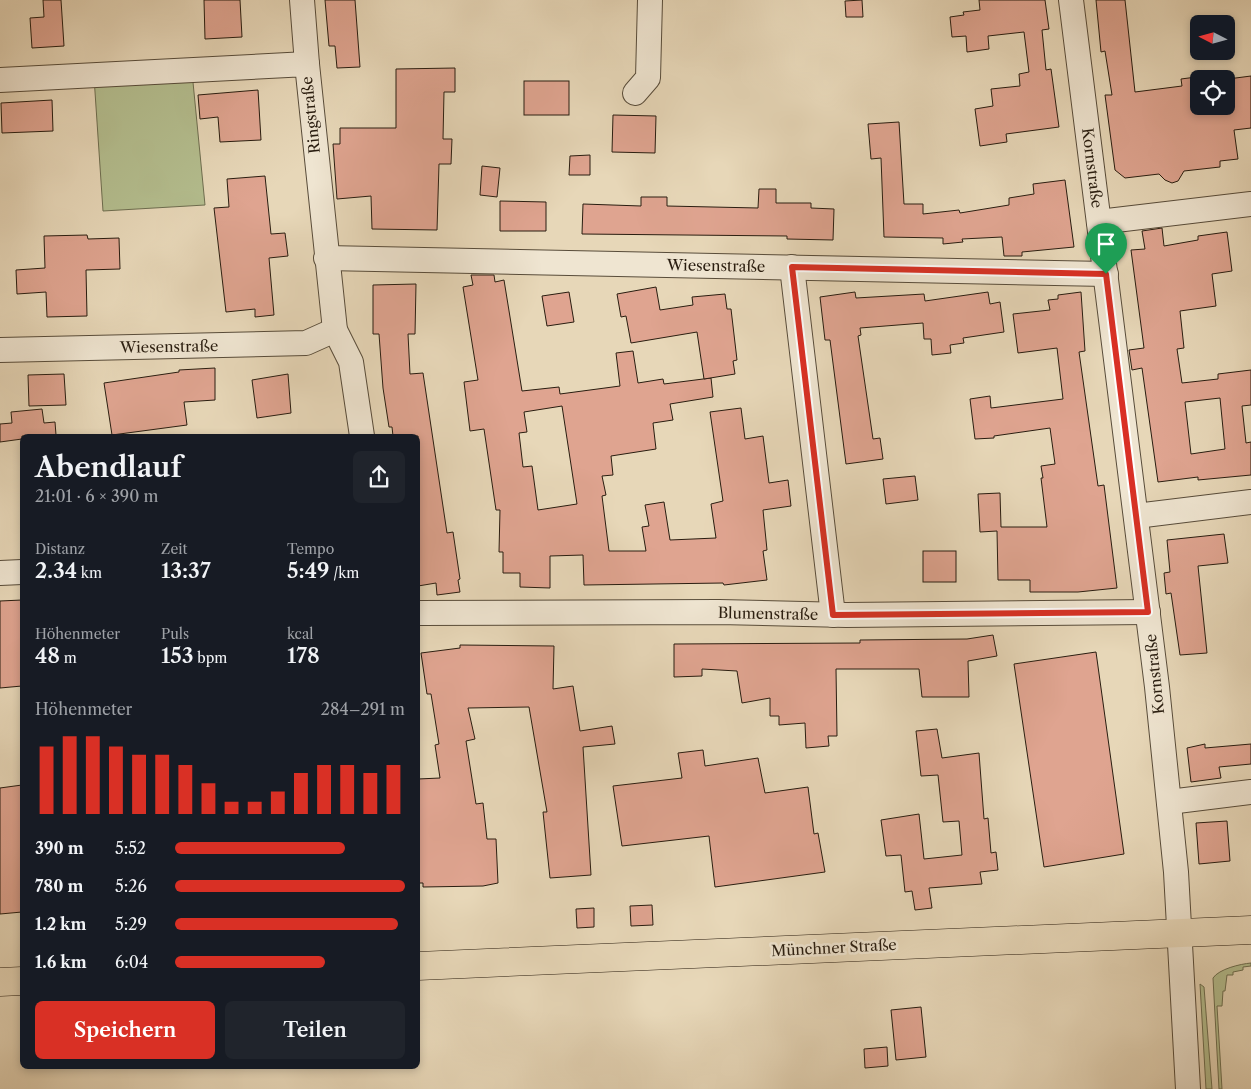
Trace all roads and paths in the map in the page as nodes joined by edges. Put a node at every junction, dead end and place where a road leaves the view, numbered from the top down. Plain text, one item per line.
1 (302, 0) edge
2 (650, 0) edge
3 (1071, 0) edge
4 (307, 64) junction
5 (0, 80) edge
6 (634, 93) dead end
7 (1251, 204) edge
8 (1099, 222) junction
9 (326, 258) junction
10 (792, 267) junction
11 (1106, 274) junction
12 (335, 330) junction
13 (0, 350) edge
14 (362, 434) edge
15 (1251, 502) edge
16 (1136, 516) junction
17 (20, 572) edge
18 (0, 573) edge
19 (1148, 612) junction
20 (420, 613) edge
21 (833, 615) junction
22 (1251, 792) edge
23 (1169, 802) junction
24 (1251, 930) edge
25 (1179, 933) junction
26 (420, 966) edge
27 (20, 981) edge
28 (0, 982) edge
29 (1188, 1089) edge

1 - 4 street
2 - 6 street
3 - 8 street, Kornstraße
4 - 5 street, Ringstraße
4 - 9 street, Ringstraße
7 - 8 street
8 - 11 street, Kornstraße
9 - 10 street, Wiesenstraße
9 - 12 street, Ringstraße
10 - 11 street, Wiesenstraße
10 - 21 street
11 - 16 street, Kornstraße
12 - 13 street, Wiesenstraße
12 - 14 street, Ringstraße
15 - 16 street
16 - 19 street, Kornstraße
17 - 18 street
19 - 21 street, Blumenstraße
19 - 23 street, Kornstraße
20 - 21 street, Blumenstraße
22 - 23 street
23 - 25 street, Kornstraße
24 - 25 main road, Münchner Straße
25 - 26 main road, Münchner Straße
25 - 29 street, Kornstraße
27 - 28 main road

